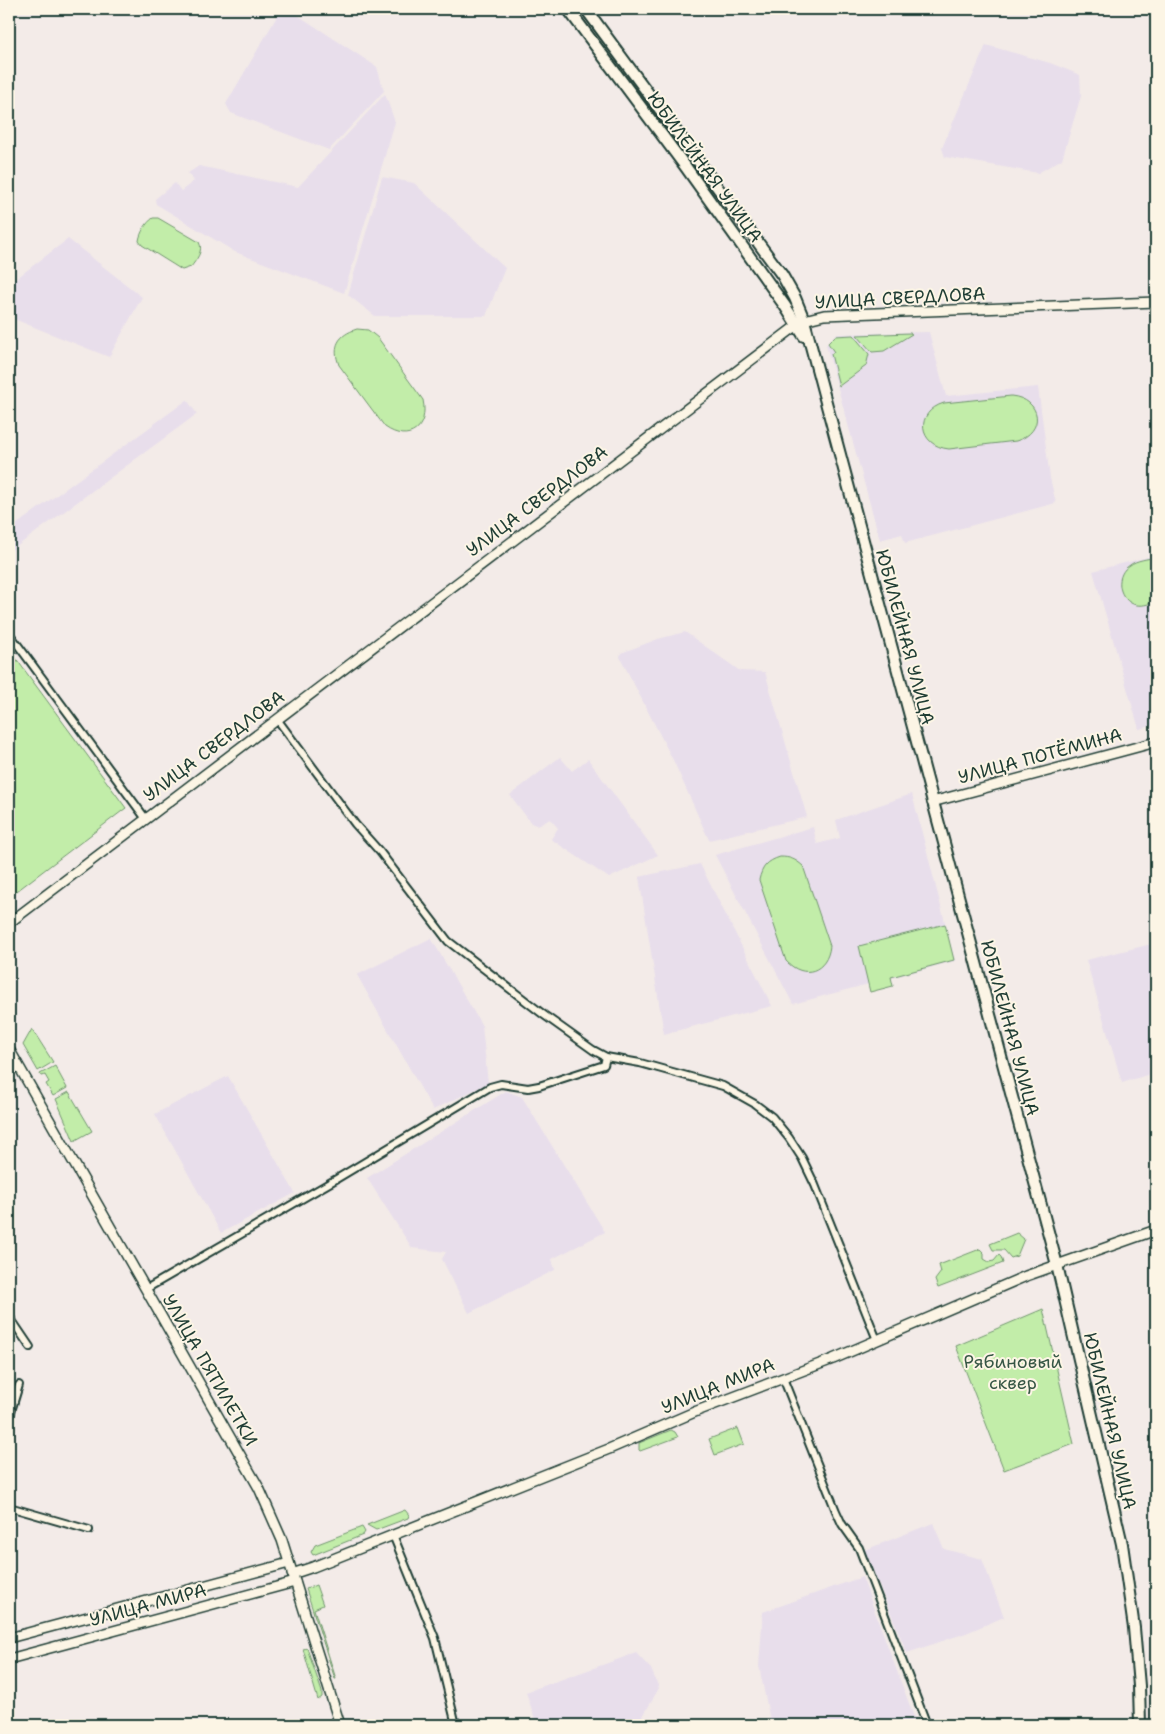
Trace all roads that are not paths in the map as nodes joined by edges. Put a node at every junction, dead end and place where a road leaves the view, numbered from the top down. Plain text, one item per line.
1 (568, 9) edge
2 (586, 9) edge
3 (1156, 302) edge
4 (800, 322) junction
5 (9, 633) edge
6 (277, 719) junction
7 (1156, 742) edge
8 (932, 802) junction
9 (146, 819) junction
10 (9, 923) edge
11 (9, 1050) edge
12 (606, 1057) junction
13 (1156, 1230) edge
14 (1057, 1264) junction
15 (146, 1289) junction
16 (9, 1316) edge
17 (877, 1340) junction
18 (30, 1347) dead end
19 (783, 1378) junction
20 (19, 1385) dead end
21 (9, 1418) edge
22 (9, 1507) edge
23 (89, 1530) dead end
24 (393, 1535) junction
25 (288, 1563) junction
26 (293, 1578) junction
27 (9, 1638) edge
28 (9, 1659) edge
29 (9, 1720) edge
30 (18, 1725) edge
31 (340, 1725) edge
32 (456, 1725) edge
33 (927, 1725) edge
34 (1140, 1725) edge

1 - 4 main road, ЮБИЛЕЙНАЯ УЛИЦА
2 - 4 main road, ЮБИЛЕЙНАЯ УЛИЦА
3 - 4 main road, УЛИЦА СВЕРДЛОВА
4 - 6 main road, УЛИЦА СВЕРДЛОВА
4 - 8 main road, ЮБИЛЕЙНАЯ УЛИЦА
5 - 9 street
6 - 9 main road, УЛИЦА СВЕРДЛОВА
6 - 12 street
7 - 8 main road, УЛИЦА ПОТЁМИНА
8 - 14 main road, ЮБИЛЕЙНАЯ УЛИЦА
9 - 10 main road, УЛИЦА СВЕРДЛОВА
11 - 15 main road, УЛИЦА ПЯТИЛЕТКИ
12 - 15 street
12 - 17 street
13 - 14 main road, УЛИЦА МИРА
14 - 17 main road, УЛИЦА МИРА
14 - 34 main road, ЮБИЛЕЙНАЯ УЛИЦА
15 - 25 main road, УЛИЦА ПЯТИЛЕТКИ
16 - 18 street
17 - 19 main road, УЛИЦА МИРА
19 - 24 main road, УЛИЦА МИРА
19 - 33 street
20 - 21 street
22 - 23 street
24 - 26 main road, УЛИЦА МИРА
24 - 32 street
25 - 26 main road, УЛИЦА ПЯТИЛЕТКИ
25 - 27 main road, УЛИЦА МИРА
26 - 28 main road, УЛИЦА МИРА
26 - 31 main road, УЛИЦА ПЯТИЛЕТКИ
29 - 30 street

